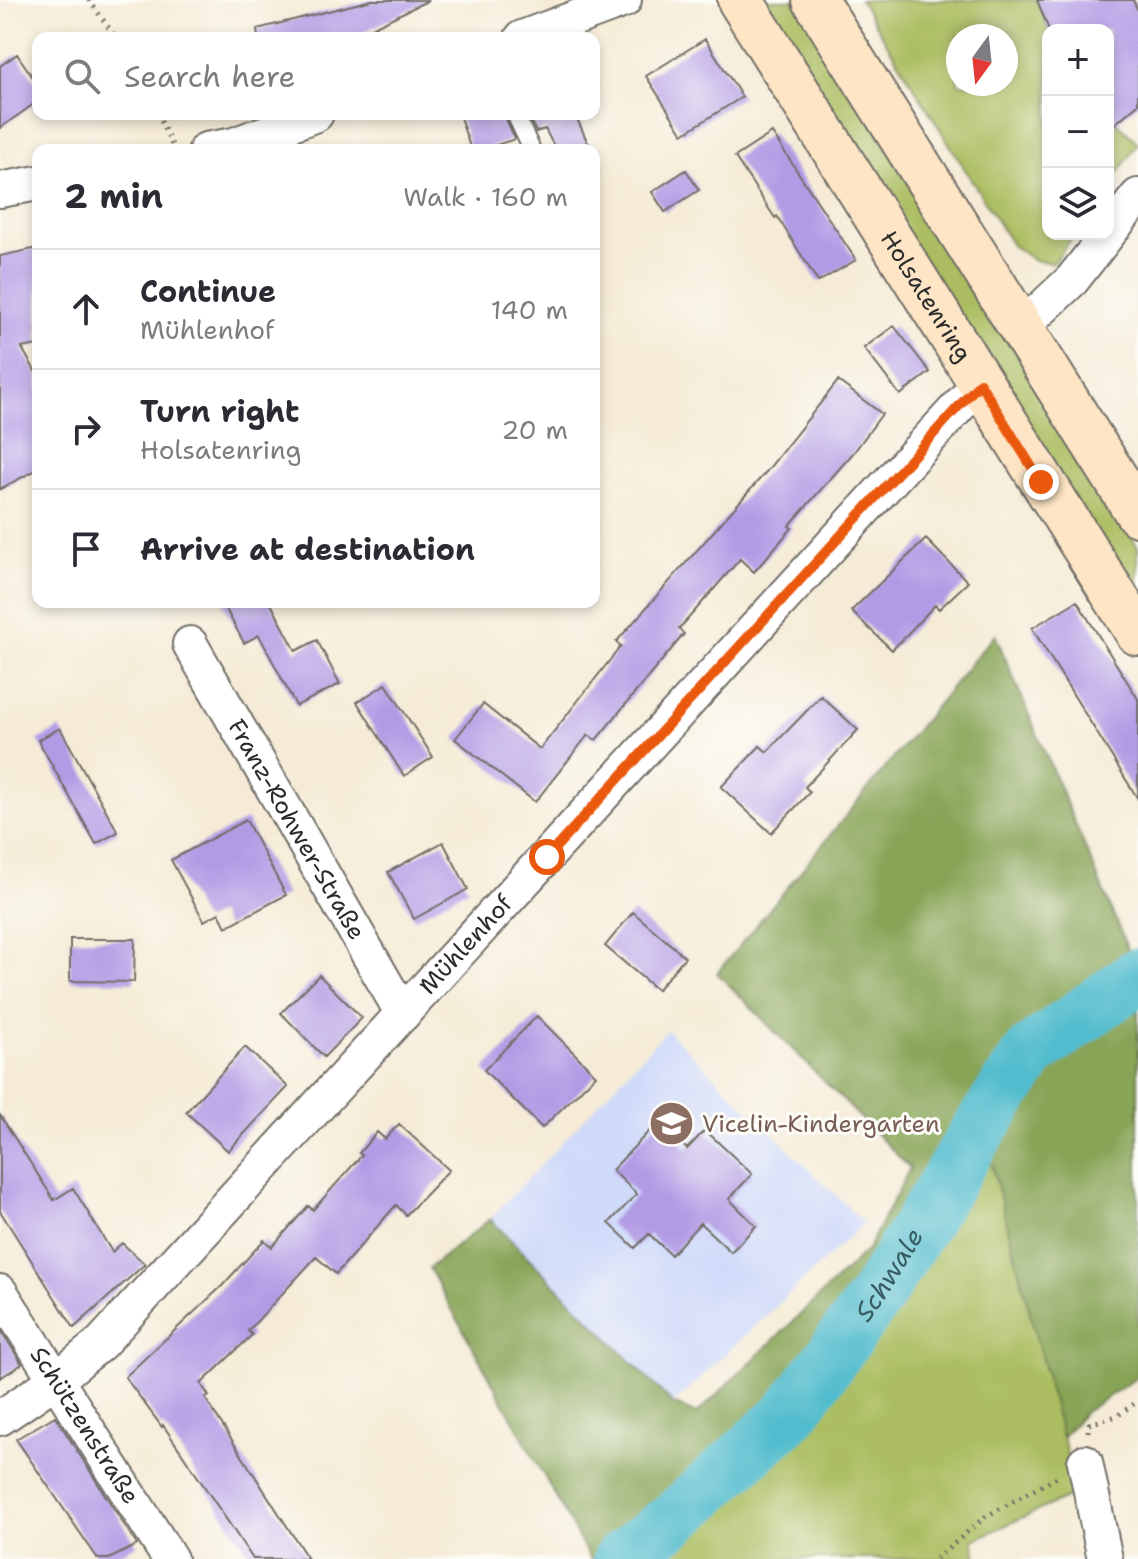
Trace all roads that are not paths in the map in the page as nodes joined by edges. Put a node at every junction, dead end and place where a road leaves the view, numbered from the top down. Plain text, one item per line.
1 (624, 0) edge
2 (740, 0) edge
3 (815, 0) edge
4 (538, 32) edge
5 (300, 120) edge
6 (518, 120) edge
7 (237, 144) edge
8 (529, 144) edge
9 (32, 184) edge
10 (0, 190) edge
11 (1138, 196) edge
12 (1021, 328) junction
13 (980, 383) junction
14 (1138, 514) edge
15 (1138, 633) edge
16 (190, 644) dead end
17 (403, 1014) junction
18 (0, 1292) edge
19 (56, 1380) junction
20 (0, 1418) edge
21 (1085, 1462) road end
22 (170, 1559) edge
23 (1105, 1559) edge

1 - 4 street
2 - 13 main road, Holsatenring
3 - 12 main road
5 - 7 street
6 - 8 lane
9 - 10 street
11 - 12 street
12 - 14 main road
13 - 15 main road, Holsatenring
13 - 17 street, Mühlenhof
16 - 17 street, Franz-Rohwer-Straße
17 - 19 street, Mühlenhof
18 - 19 street, Schützenstraße
19 - 20 street, Mühlenhof
19 - 22 street, Schützenstraße
21 - 23 street

